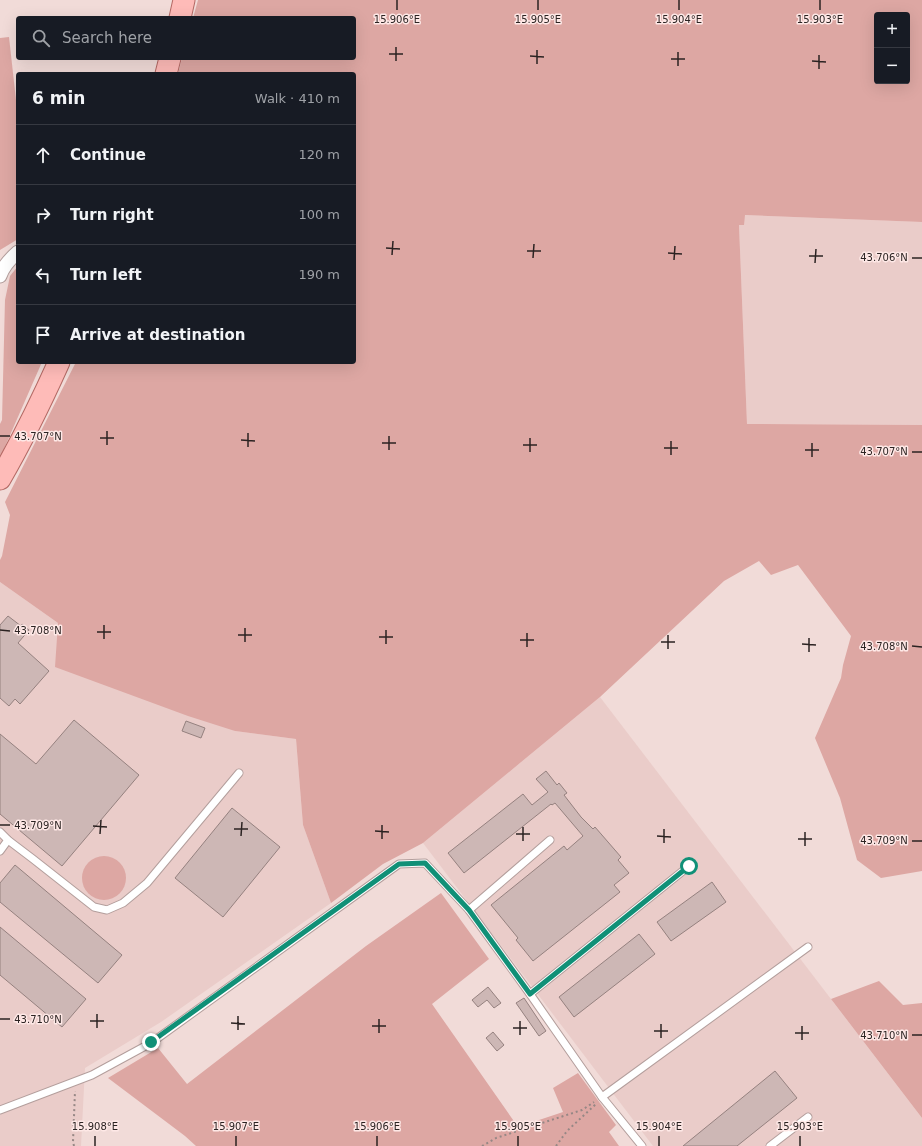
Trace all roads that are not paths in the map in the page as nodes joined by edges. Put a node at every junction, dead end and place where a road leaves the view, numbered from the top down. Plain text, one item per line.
1 (184, 0) edge
2 (180, 16) edge
3 (170, 60) edge
4 (166, 72) edge
5 (16, 254) edge
6 (0, 276) edge
7 (58, 364) edge
8 (0, 479) edge
9 (239, 773) dead end
10 (0, 832) edge
11 (8, 840) junction
12 (550, 840) dead end
13 (0, 851) edge
14 (689, 866) dead end
15 (469, 910) junction
16 (808, 947) dead end
17 (530, 994) junction
18 (602, 1097) junction
19 (0, 1110) edge
20 (808, 1117) dead end
21 (642, 1146) edge
22 (770, 1146) edge

1 - 2 main road
3 - 4 main road
5 - 6 street
7 - 8 main road
9 - 11 lane
10 - 11 lane
11 - 13 lane
12 - 15 lane
14 - 17 lane
15 - 17 lane
15 - 19 lane
16 - 18 lane
17 - 18 lane
18 - 21 lane
20 - 22 lane

